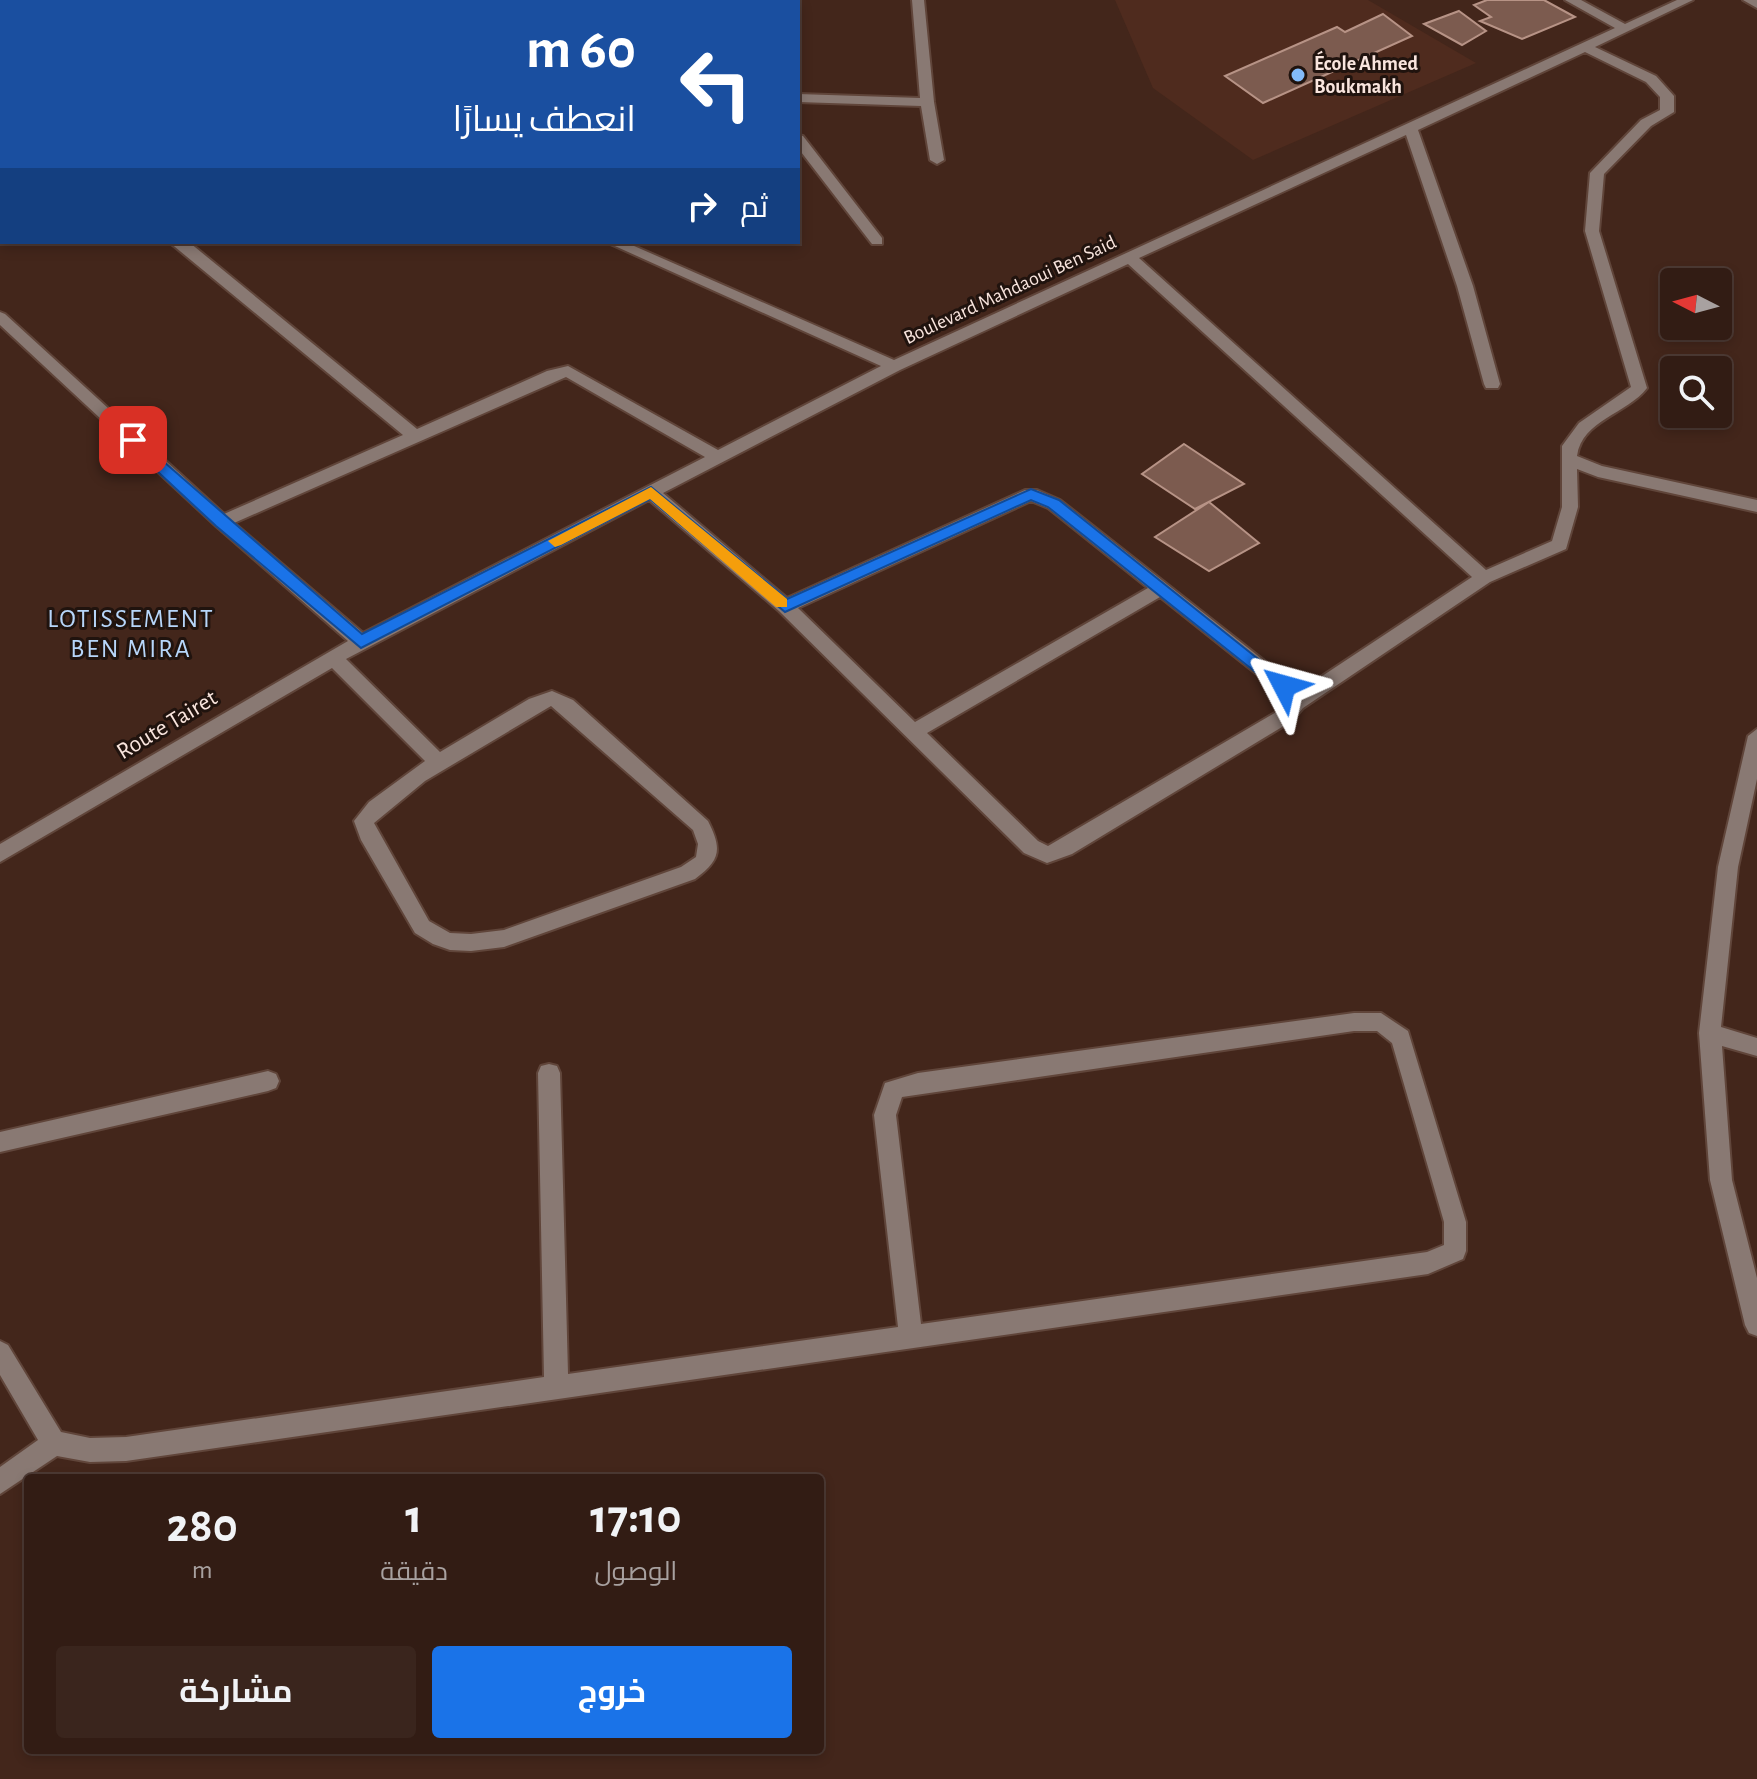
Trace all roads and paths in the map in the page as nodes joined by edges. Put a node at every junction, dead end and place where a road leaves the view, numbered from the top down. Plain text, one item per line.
1 (918, 0) edge
2 (1571, 0) edge
3 (1687, 0) edge
4 (1749, 0) edge
5 (1757, 4) edge
6 (1624, 28) junction
7 (1584, 47) junction
8 (800, 98) edge
9 (927, 102) junction
10 (1410, 127) junction
11 (800, 142) edge
12 (937, 160) dead end
13 (877, 241) dead end
14 (178, 244) edge
15 (618, 244) edge
16 (1129, 257) junction
17 (0, 317) edge
18 (894, 366) junction
19 (1492, 384) dead end
20 (416, 437) junction
21 (716, 456) junction
22 (1568, 459) junction
23 (651, 492) junction
24 (1757, 506) edge
25 (222, 522) junction
26 (1484, 578) junction
27 (1161, 588) junction
28 (785, 606) junction
29 (361, 642) junction
30 (333, 658) junction
31 (1296, 703) junction
32 (915, 731) junction
33 (1757, 739) edge
34 (440, 764) junction
35 (0, 854) edge
36 (1710, 1033) junction
37 (1757, 1047) edge
38 (549, 1073) dead end
39 (268, 1081) dead end
40 (0, 1142) edge
41 (1757, 1325) edge
42 (911, 1339) junction
43 (0, 1353) edge
44 (556, 1388) junction
45 (54, 1443) junction
46 (0, 1482) edge

1 - 9 street
2 - 6 street
3 - 6 street, Boulevard Mahdaoui Ben Said
4 - 5 street
6 - 7 street, Boulevard Mahdaoui Ben Said
7 - 10 street, Boulevard Mahdaoui Ben Said
7 - 22 street
8 - 9 street
9 - 12 street
10 - 16 street, Boulevard Mahdaoui Ben Said
10 - 19 street
11 - 13 street
14 - 20 street
15 - 18 street
16 - 18 street, Boulevard Mahdaoui Ben Said
16 - 26 street
17 - 25 street
18 - 21 street, Boulevard Mahdaoui Ben Said
20 - 21 street
20 - 25 street
21 - 23 street, Boulevard Mahdaoui Ben Said
22 - 24 street
22 - 26 street
23 - 28 street
23 - 29 street, Boulevard Mahdaoui Ben Said
25 - 29 street
26 - 31 street
27 - 28 street
27 - 31 street
27 - 32 street
28 - 32 street
29 - 30 street, Route Tairet
30 - 34 street
30 - 35 street, Route Tairet
31 - 32 street
33 - 36 street
34 - 34 street
36 - 37 street
36 - 41 street
38 - 44 street
39 - 40 street
42 - 42 street
42 - 44 street
43 - 45 street
44 - 45 street
45 - 46 street

